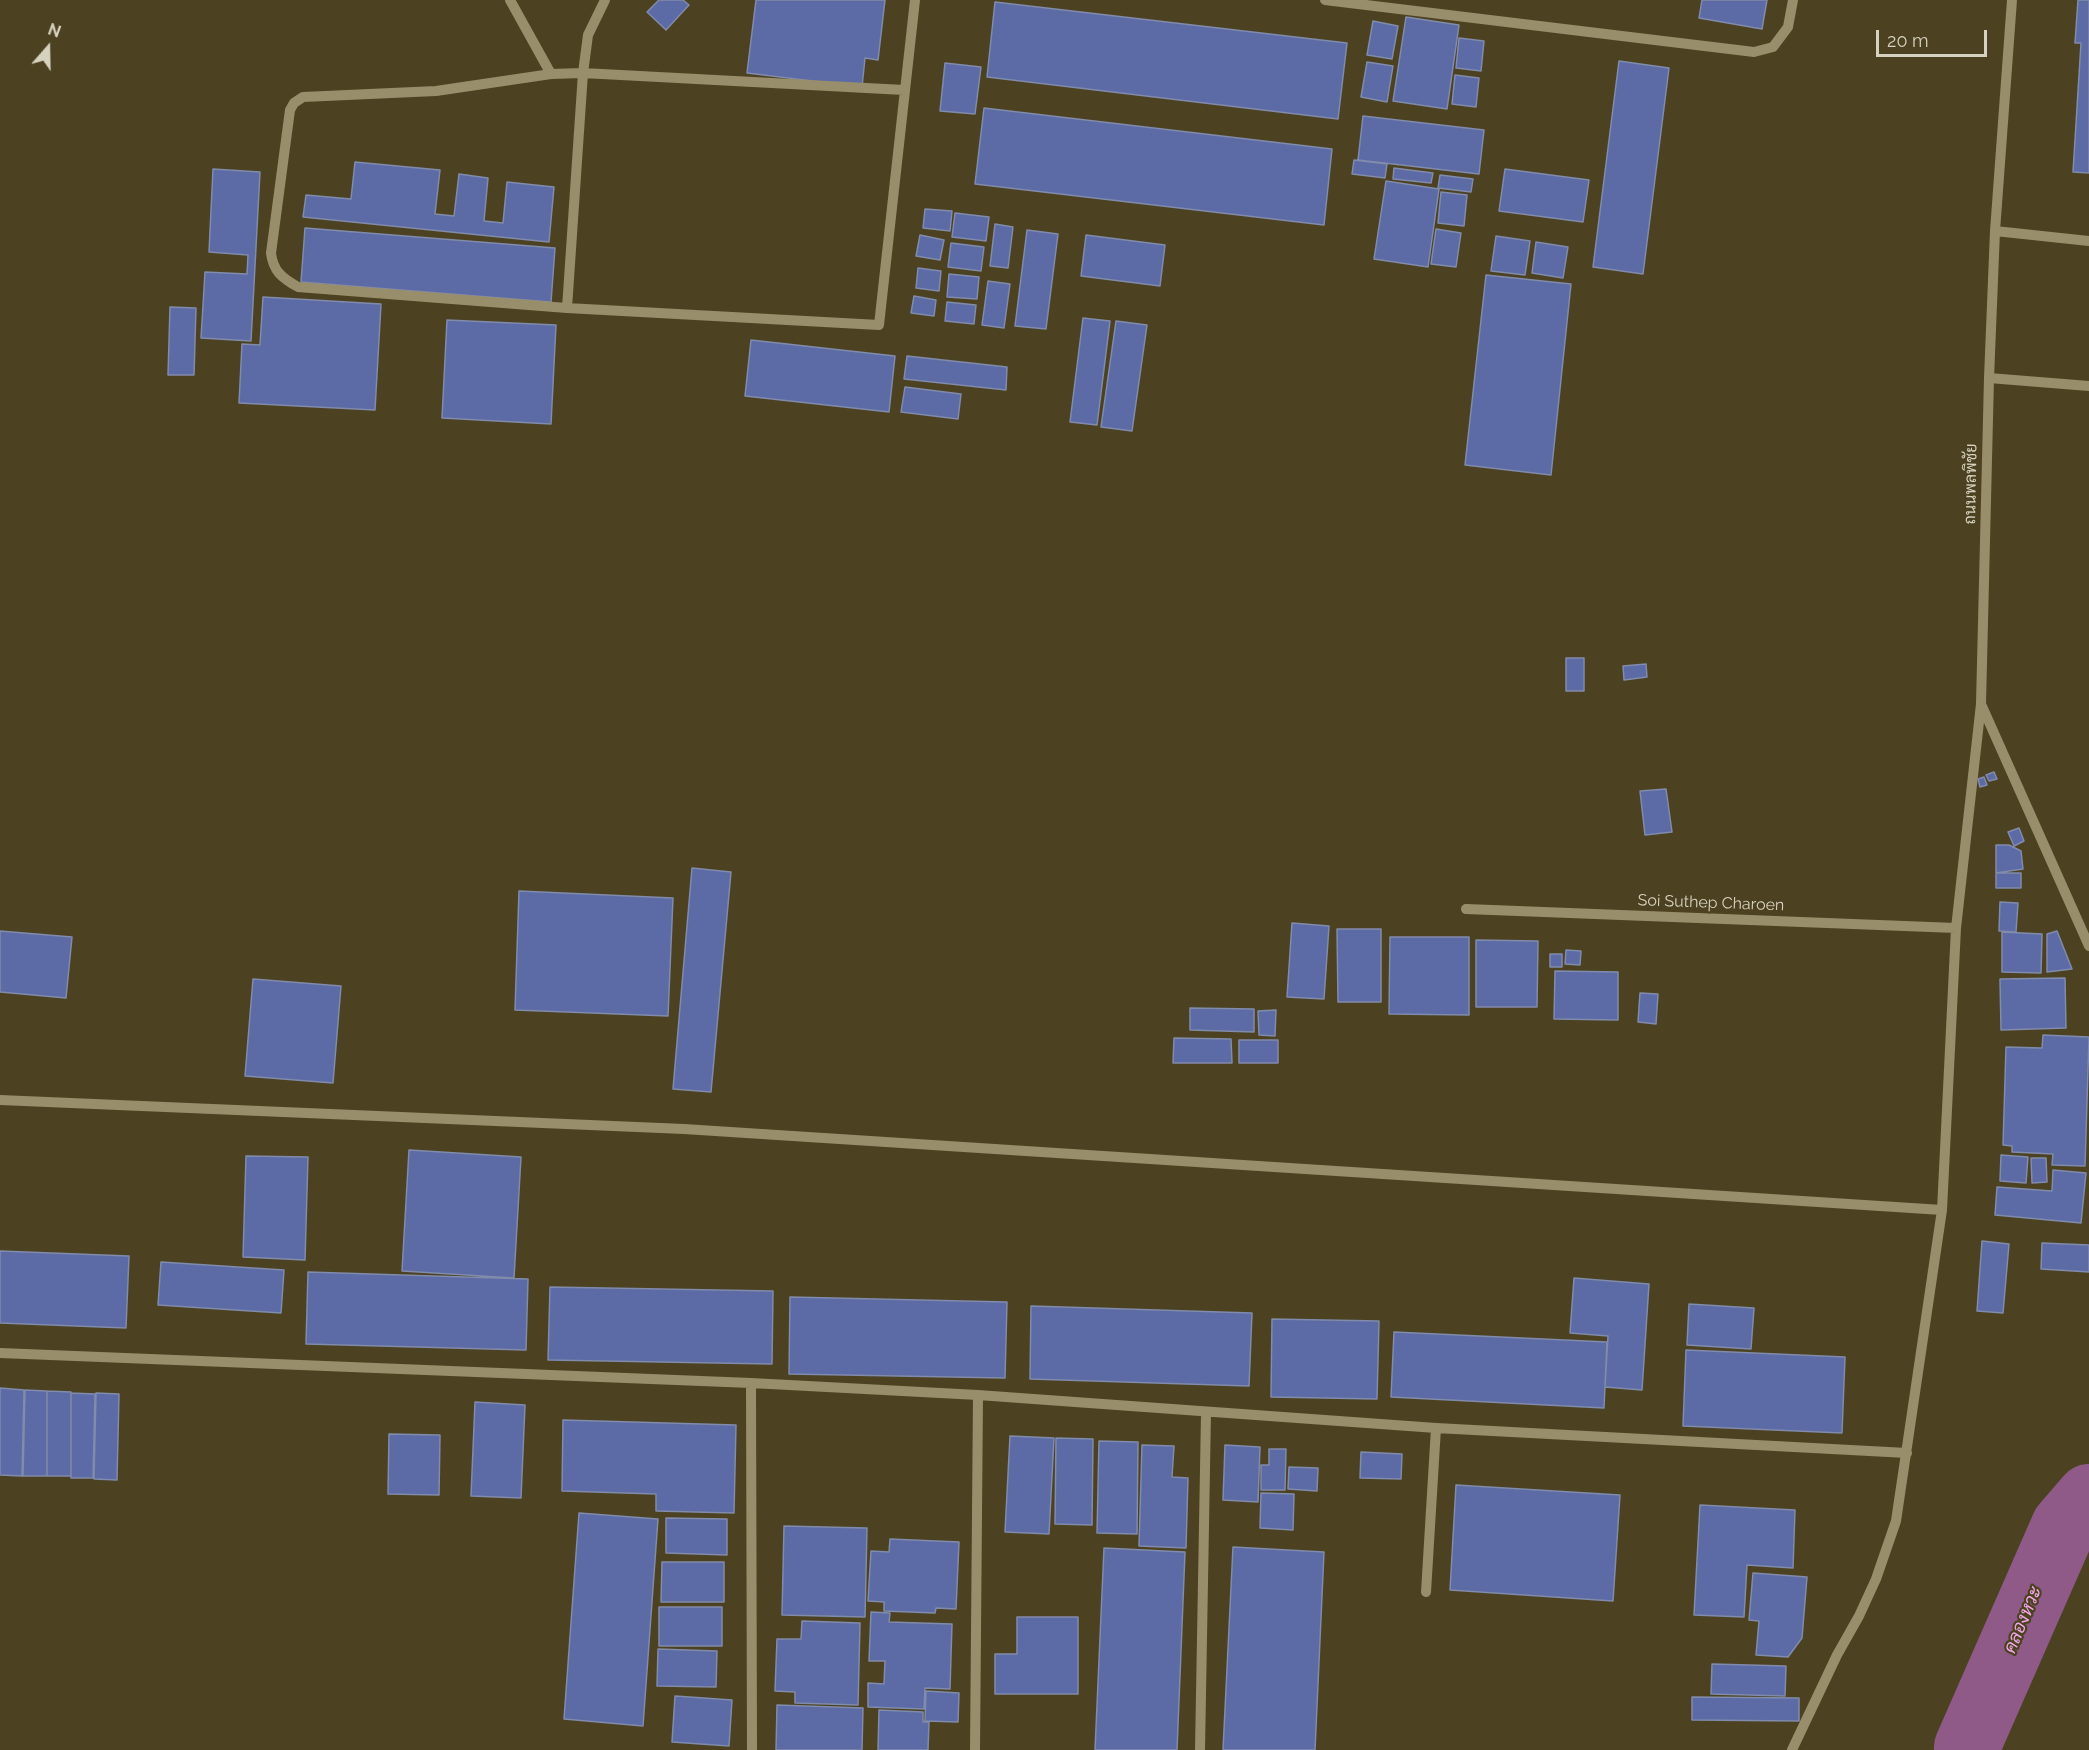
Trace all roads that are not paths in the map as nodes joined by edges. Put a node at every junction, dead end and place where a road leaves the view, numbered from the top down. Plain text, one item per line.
1 (510, 0) edge
2 (605, 0) edge
3 (915, 0) edge
4 (1325, 0) edge
5 (1793, 0) edge
6 (2012, 0) edge
7 (1344, 2) edge
8 (583, 73) junction
9 (551, 74) junction
10 (903, 90) junction
11 (1995, 231) junction
12 (2089, 241) edge
13 (567, 308) junction
14 (1989, 378) junction
15 (2089, 386) edge
16 (1981, 704) junction
17 (1466, 909) dead end
18 (1956, 928) junction
19 (2089, 946) edge
20 (0, 1100) edge
21 (1942, 1210) junction
22 (0, 1353) edge
23 (751, 1383) junction
24 (978, 1395) junction
25 (1206, 1413) junction
26 (1436, 1428) junction
27 (1907, 1453) junction
28 (1426, 1592) dead end
29 (752, 1750) edge
30 (975, 1750) edge
31 (1200, 1750) edge
32 (1792, 1750) edge

1 - 9 street
2 - 8 street
3 - 10 street
4 - 7 street
5 - 7 street
6 - 11 street, ถนนพลพิชัย
8 - 9 street
8 - 10 street
8 - 13 street
9 - 13 street
10 - 13 street
11 - 12 street
11 - 14 street, ถนนพลพิชัย
14 - 15 street
14 - 16 street, ถนนพลพิชัย
16 - 18 street
16 - 19 street, ถนนพลพิชัย
17 - 18 street, Soi Suthep Charoen
18 - 21 street
20 - 21 street
21 - 27 street
22 - 23 street
23 - 24 street
23 - 29 street
24 - 25 street
24 - 30 street
25 - 26 street
25 - 31 street
26 - 27 street
26 - 28 street
27 - 32 street

